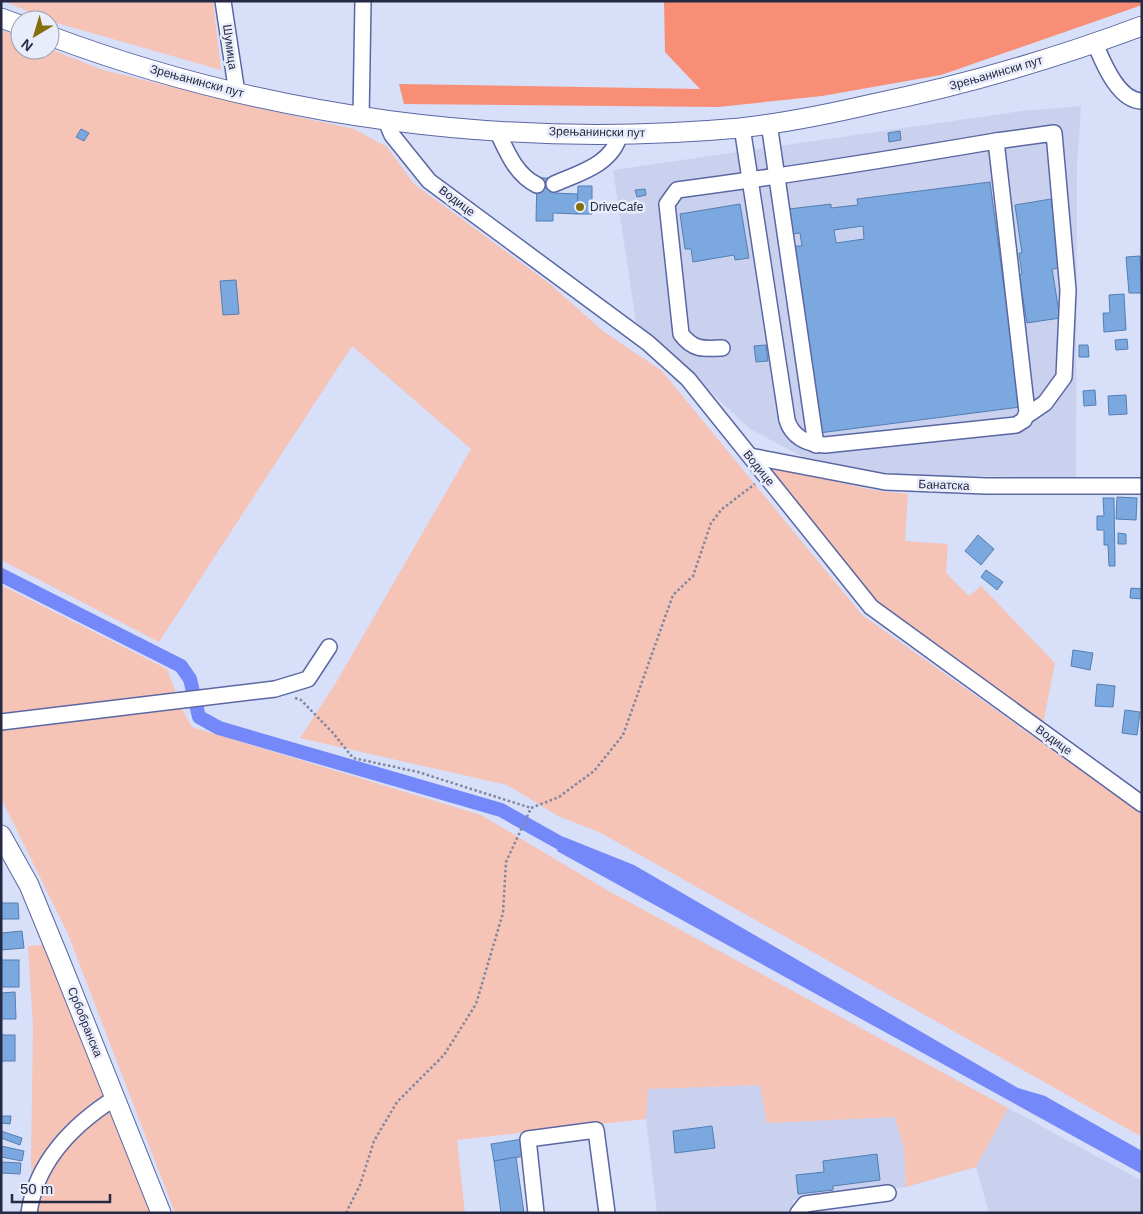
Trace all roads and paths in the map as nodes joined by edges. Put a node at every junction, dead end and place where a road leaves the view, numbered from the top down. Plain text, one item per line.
1 (223, 1) edge
2 (363, 1) edge
3 (1142, 26) edge
4 (60, 39) edge
5 (1095, 44) junction
6 (237, 93) junction
7 (1142, 101) edge
8 (361, 118) junction
9 (386, 121) junction
10 (769, 123) junction
11 (742, 127) junction
12 (497, 131) junction
13 (620, 134) junction
14 (996, 141) junction
15 (776, 176) junction
16 (750, 180) junction
17 (554, 184) dead end
18 (537, 185) dead end
19 (789, 266) junction
20 (763, 270) junction
21 (722, 348) dead end
22 (1026, 416) junction
23 (816, 444) junction
24 (750, 456) junction
25 (766, 476) junction
26 (1142, 486) edge
27 (330, 647) dead end
28 (275, 689) junction
29 (1, 722) edge
30 (1142, 804) edge
31 (530, 808) junction
32 (1, 835) edge
33 (115, 1098) junction
34 (888, 1193) dead end
35 (29, 1213) edge
36 (161, 1213) edge
37 (346, 1213) edge
38 (536, 1213) edge
39 (607, 1213) edge
40 (798, 1213) edge

1 - 6 street, Шумица
2 - 8 street
3 - 5 main road, Зрењанински пут
4 - 6 main road, Зрењанински пут
5 - 7 street
5 - 10 main road, Зрењанински пут
6 - 8 main road, Зрењанински пут
8 - 9 main road, Зрењанински пут
9 - 12 main road, Зрењанински пут
9 - 24 street, Водице
10 - 11 main road, Зрењанински пут
10 - 15 street
11 - 13 main road, Зрењанински пут
11 - 16 street
12 - 13 main road, Зрењанински пут
12 - 18 street
13 - 17 street
14 - 15 street
14 - 22 street
14 - 22 street
15 - 16 street
15 - 19 street
16 - 20 street
16 - 21 street
19 - 20 street
19 - 23 street
20 - 23 street
22 - 23 street
24 - 25 street, Водице
24 - 26 street, Банатска
25 - 30 street, Водице
25 - 31 path
27 - 28 street
28 - 29 street
28 - 31 path
31 - 37 path
32 - 33 main road, Србобранска
33 - 35 street
33 - 36 main road, Србобранска
34 - 40 street
38 - 39 street

